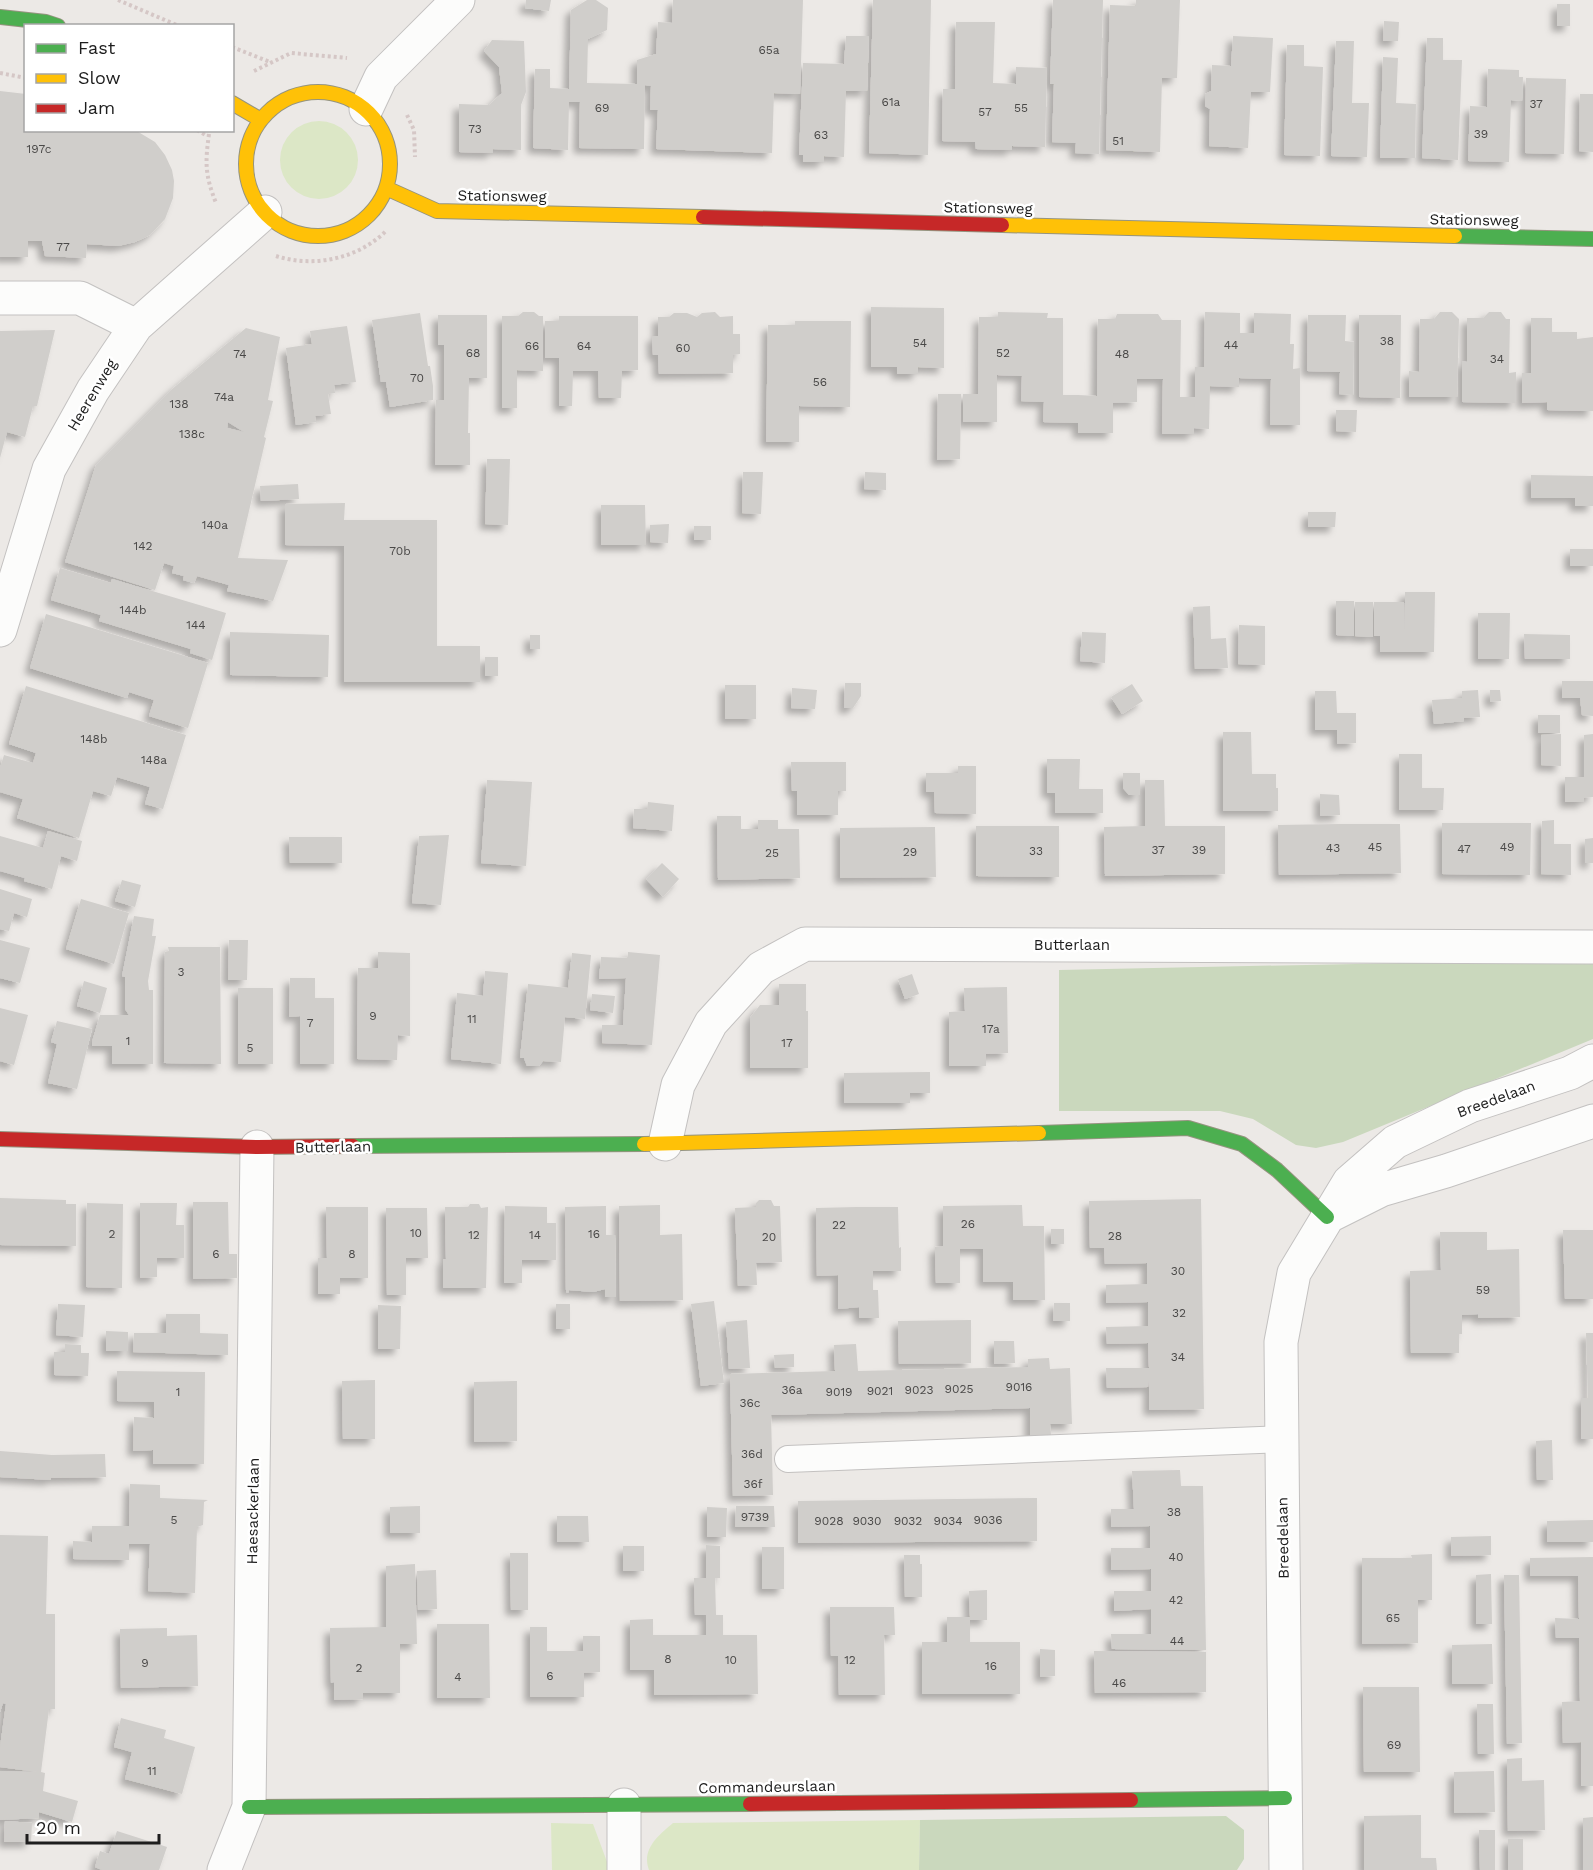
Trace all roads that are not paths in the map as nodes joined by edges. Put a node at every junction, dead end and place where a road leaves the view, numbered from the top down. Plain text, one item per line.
1 (458, 0) edge
2 (0, 17) edge
3 (52, 24) edge
4 (234, 104) edge
5 (366, 109) junction
6 (261, 120) junction
7 (386, 188) junction
8 (265, 212) junction
9 (1593, 239) edge
10 (0, 298) edge
11 (136, 326) junction
12 (0, 630) edge
13 (1593, 947) edge
14 (1593, 1061) edge
15 (1593, 1121) edge
16 (0, 1139) edge
17 (665, 1144) junction
18 (257, 1147) junction
19 (1328, 1217) junction
20 (1282, 1439) junction
21 (788, 1459) dead end
22 (1285, 1798) junction
23 (624, 1805) junction
24 (249, 1807) junction
25 (224, 1870) edge
26 (624, 1870) edge
27 (1286, 1870) edge

1 - 5 street
2 - 3 street
4 - 6 street
5 - 6 street
5 - 7 street
6 - 8 street
7 - 8 street
7 - 9 street, Stationsweg
8 - 11 street, Heerenweg
10 - 11 street
11 - 12 street, Heerenweg
13 - 17 street, Butterlaan
14 - 19 street, Breedelaan
15 - 19 street
16 - 18 street, Butterlaan
17 - 18 street, Butterlaan
17 - 19 street, Butterlaan
18 - 24 street, Haesackerlaan
19 - 20 street, Breedelaan
20 - 21 lane
20 - 22 street, Breedelaan
22 - 23 street, Commandeurslaan
22 - 27 street, Breedelaan
23 - 24 street, Commandeurslaan
23 - 26 street
24 - 25 street, Haesackerlaan

